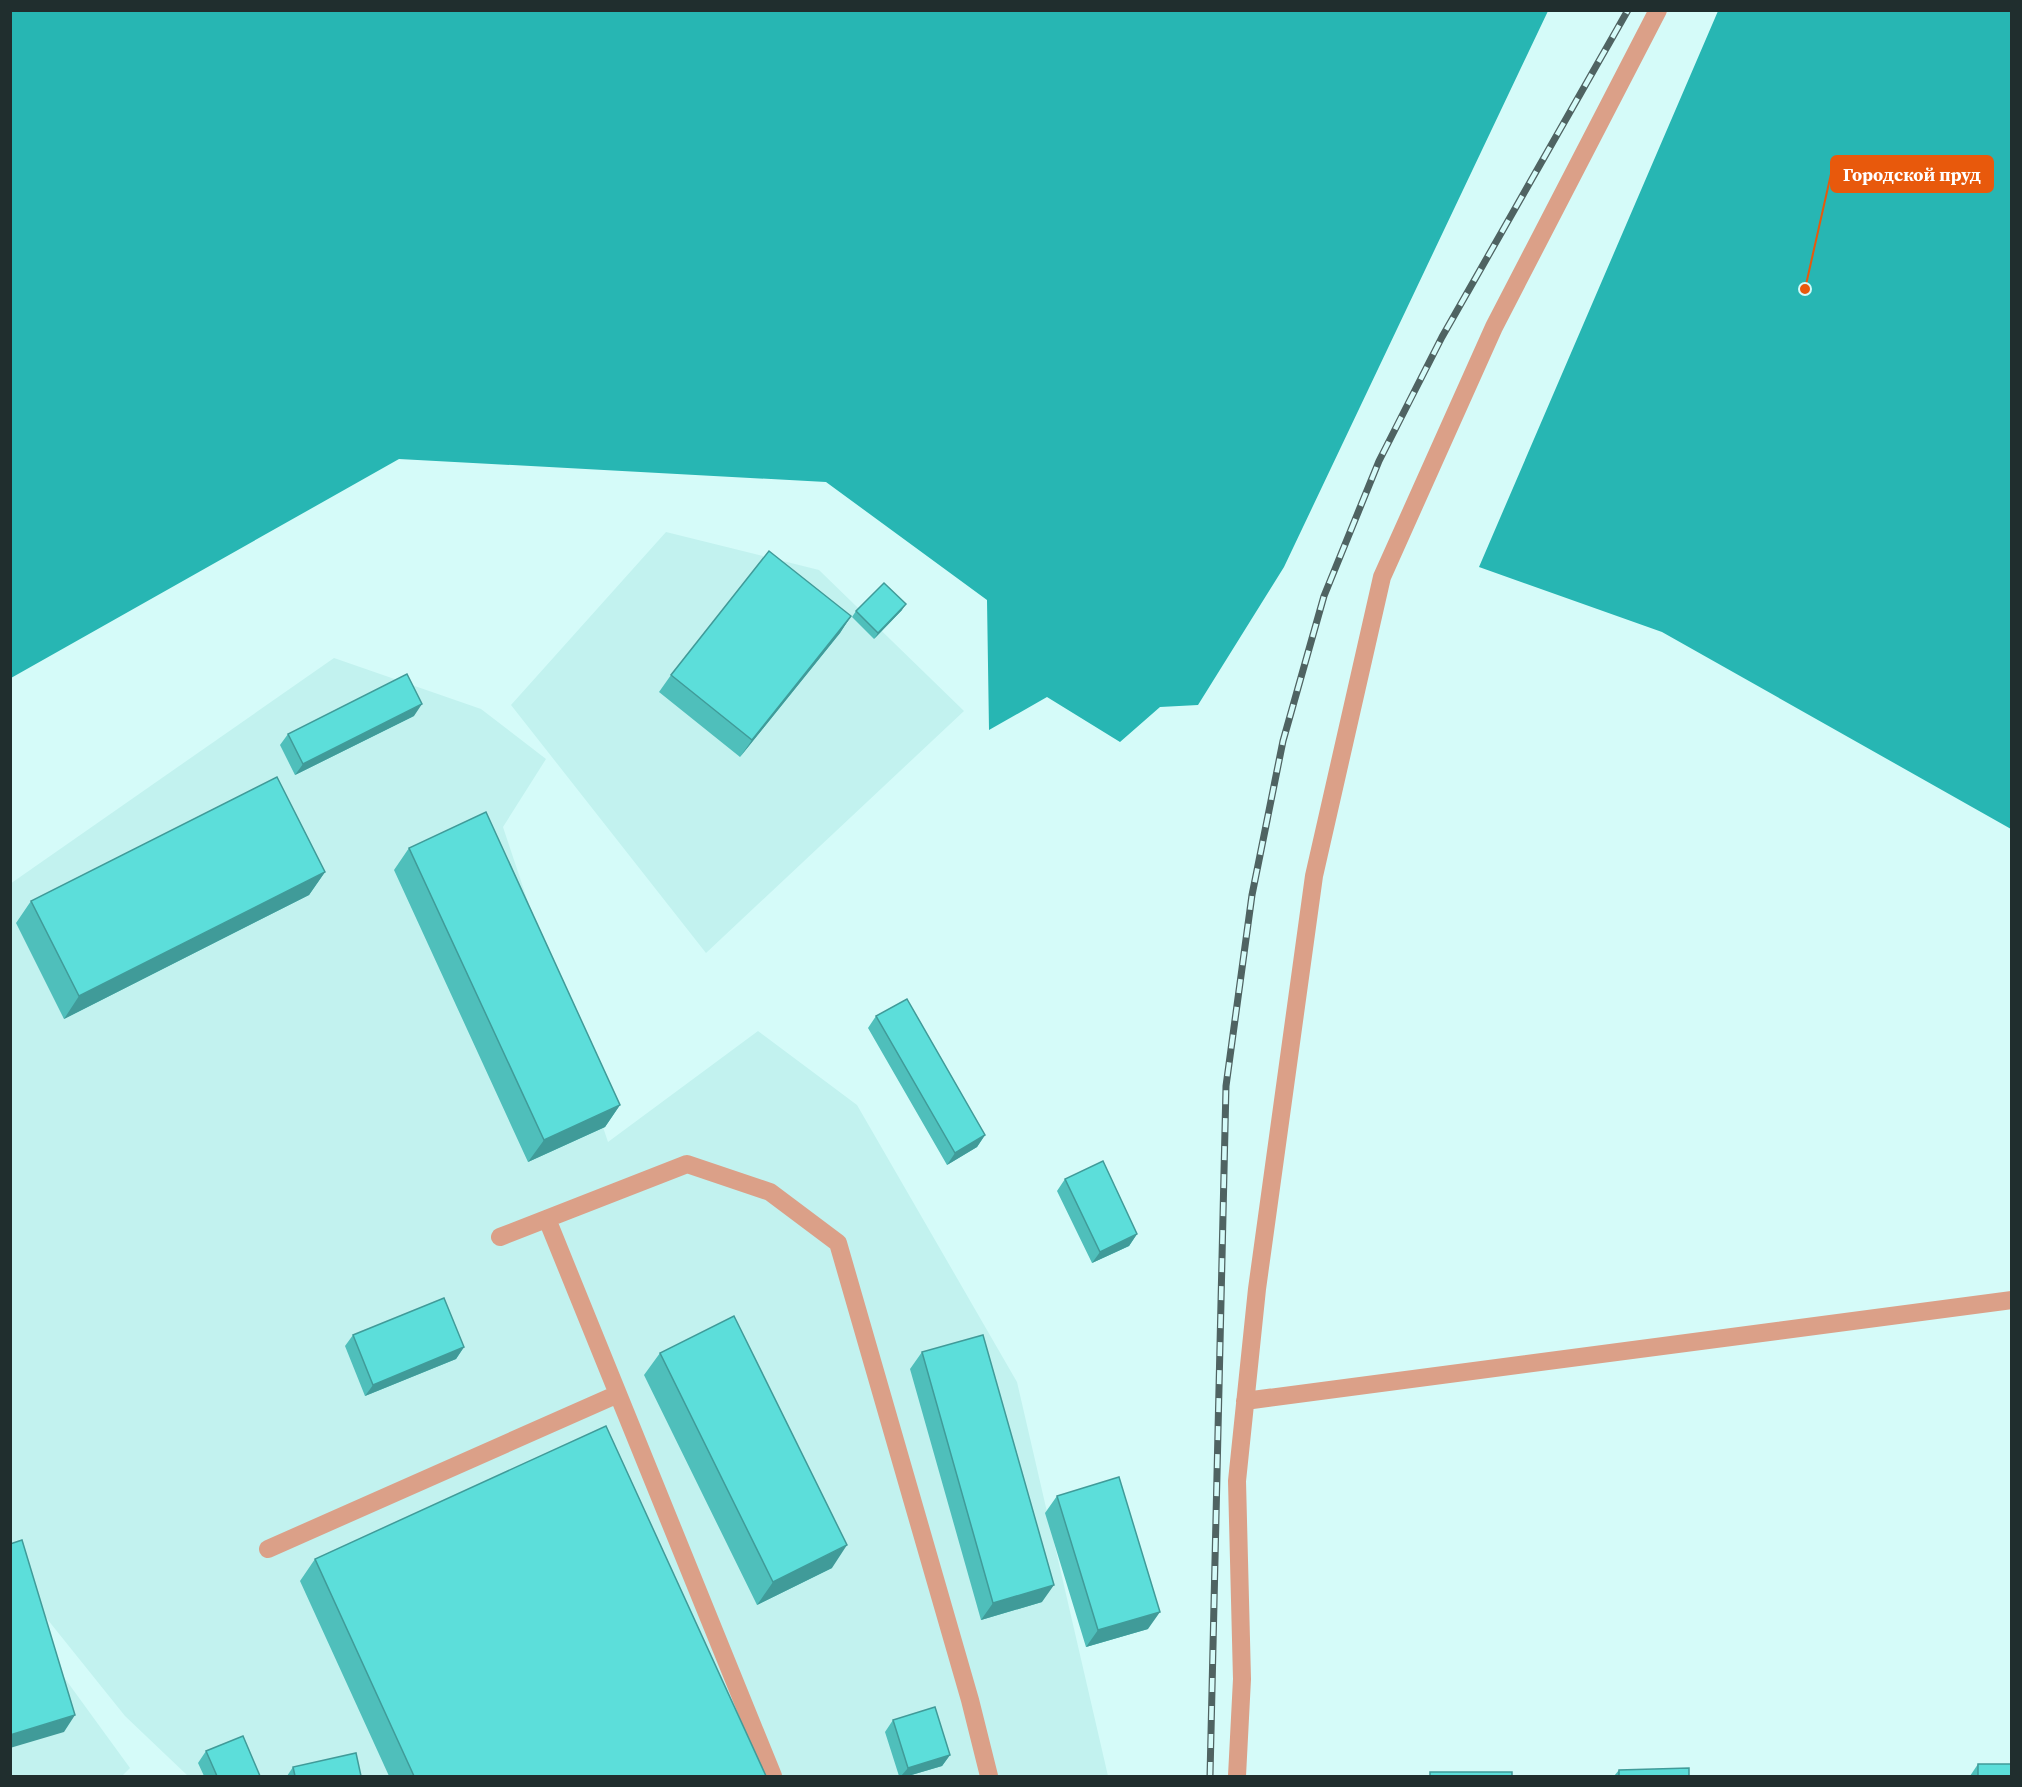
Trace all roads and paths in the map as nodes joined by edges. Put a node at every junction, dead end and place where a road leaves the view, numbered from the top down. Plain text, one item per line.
1 (1658, 10) edge
2 (547, 1219) junction
3 (501, 1237) dead end
4 (2012, 1300) edge
5 (618, 1394) junction
6 (1245, 1401) junction
7 (268, 1549) dead end
8 (773, 1776) edge
9 (989, 1776) edge
10 (1237, 1776) edge

1 - 6 lane
2 - 3 lane
2 - 5 lane
2 - 9 lane
4 - 6 lane
5 - 7 lane
5 - 8 lane
6 - 10 lane

